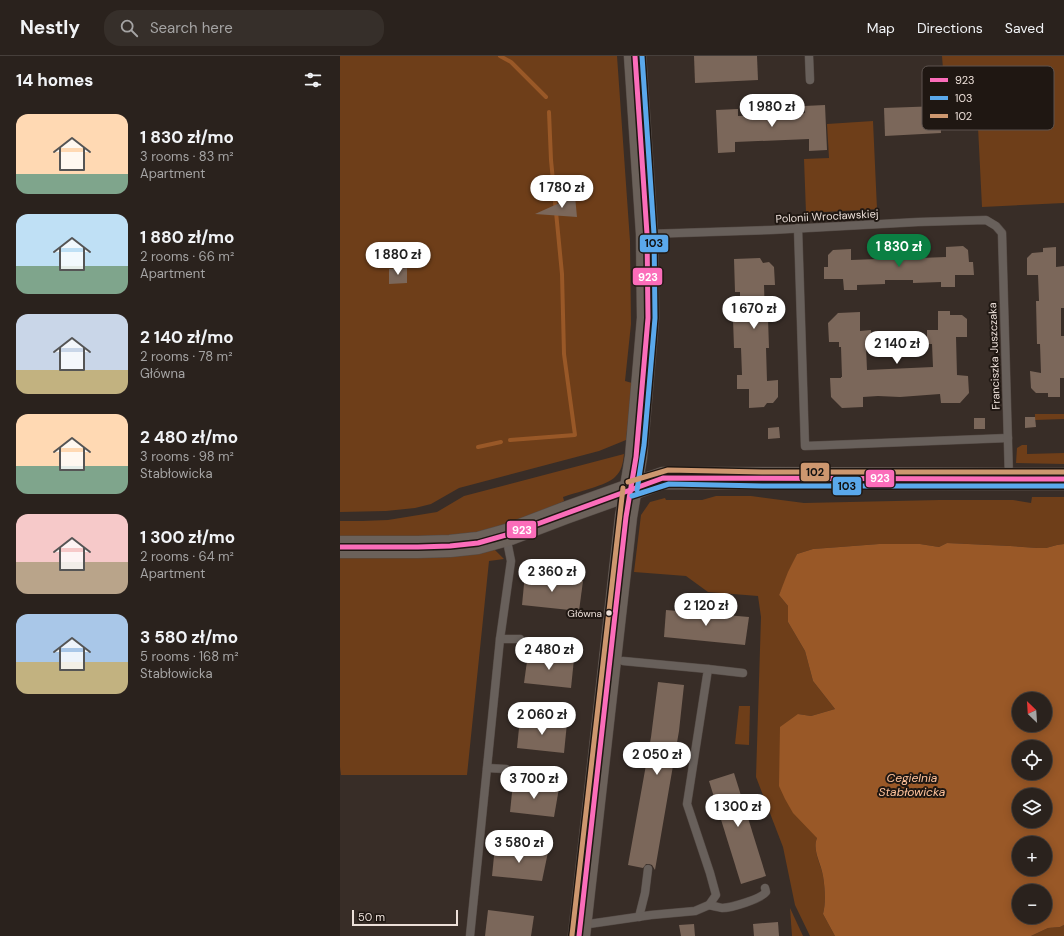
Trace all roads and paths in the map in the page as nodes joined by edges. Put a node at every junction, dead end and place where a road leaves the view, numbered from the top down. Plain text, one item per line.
1 (635, 56) edge
2 (809, 56) edge
3 (810, 80) dead end
4 (798, 228) junction
5 (1002, 233) joint
6 (647, 234) junction
7 (1008, 438) junction
8 (1009, 479) junction
9 (1064, 479) edge
10 (630, 489) junction
11 (506, 536) junction
12 (340, 547) edge
13 (500, 639) junction
14 (520, 639) dead end
15 (624, 661) dead end
16 (708, 669) junction
17 (743, 673) dead end
18 (487, 768) junction
19 (506, 769) dead end
20 (648, 869) dead end
21 (765, 888) dead end
22 (709, 905) junction
23 (639, 917) junction
24 (579, 931) edge
25 (470, 936) edge

1 - 6 street
2 - 3 lane
4 - 5 lane, Polonii Wrocławskiej
4 - 6 lane, Polonii Wrocławskiej
4 - 7 lane
5 - 7 lane, Franciszka Juszczaka
6 - 10 street
7 - 8 lane, Franciszka Juszczaka
8 - 9 street
8 - 10 street
10 - 11 street
10 - 24 street
11 - 12 street
11 - 13 lane
13 - 14 lane
13 - 18 lane
15 - 16 lane
16 - 17 lane
16 - 22 lane
18 - 19 lane
18 - 25 lane
20 - 23 lane
21 - 22 lane
22 - 23 lane
23 - 24 lane

